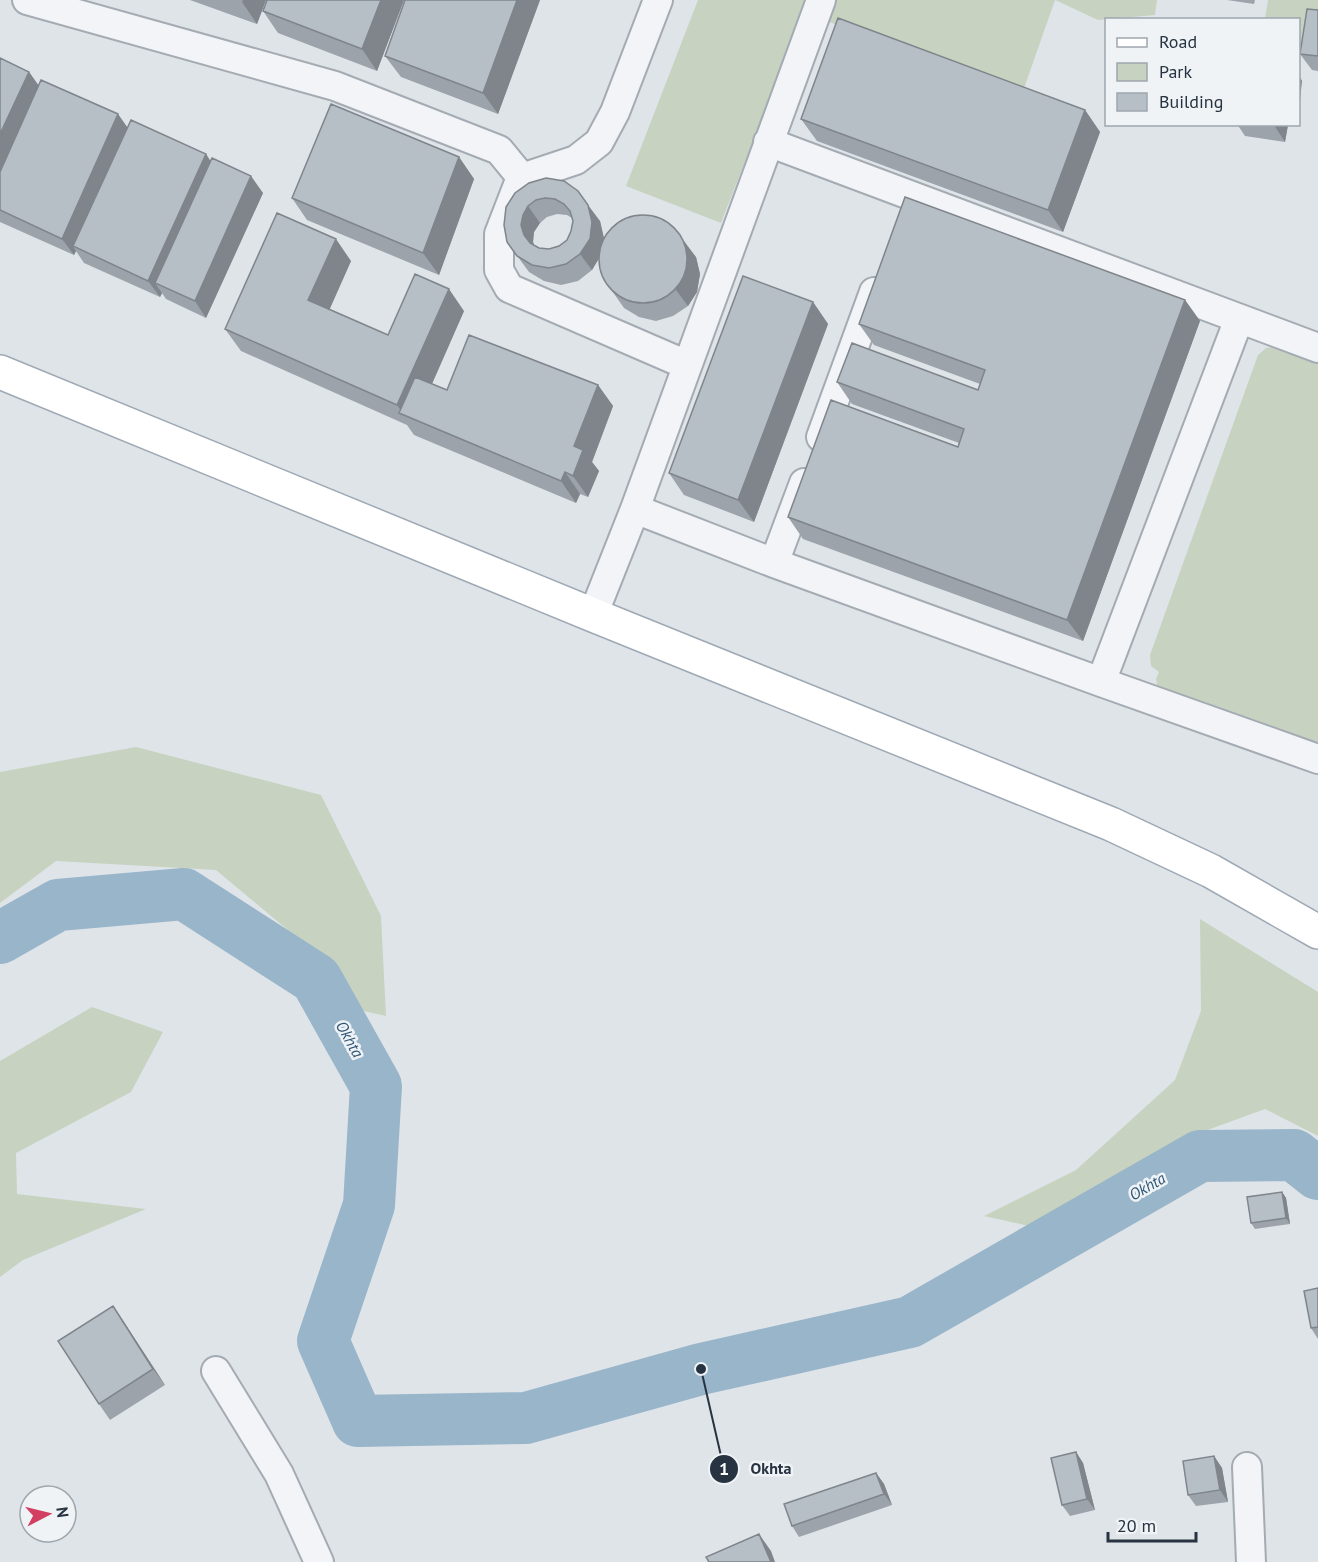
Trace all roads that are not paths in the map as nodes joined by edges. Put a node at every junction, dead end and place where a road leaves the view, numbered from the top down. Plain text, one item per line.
1 (27, 0) edge
2 (658, 0) edge
3 (821, 0) edge
4 (768, 141) junction
5 (522, 178) junction
6 (882, 273) edge
7 (1239, 319) junction
8 (1318, 348) edge
9 (687, 365) junction
10 (0, 372) edge
11 (635, 509) junction
12 (774, 563) junction
13 (593, 615) junction
14 (1101, 682) junction
15 (1318, 759) edge
16 (1318, 932) edge
17 (216, 1371) dead end
18 (1246, 1467) dead end
19 (319, 1562) edge
20 (1251, 1562) edge

1 - 5 lane
2 - 5 lane
3 - 4 lane
4 - 7 lane
4 - 9 lane
5 - 9 lane
6 - 12 lane
7 - 8 lane
7 - 14 lane
9 - 11 lane
10 - 13 main road
11 - 12 lane
11 - 13 lane
12 - 14 lane
13 - 16 main road
14 - 15 lane
17 - 19 lane
18 - 20 lane

